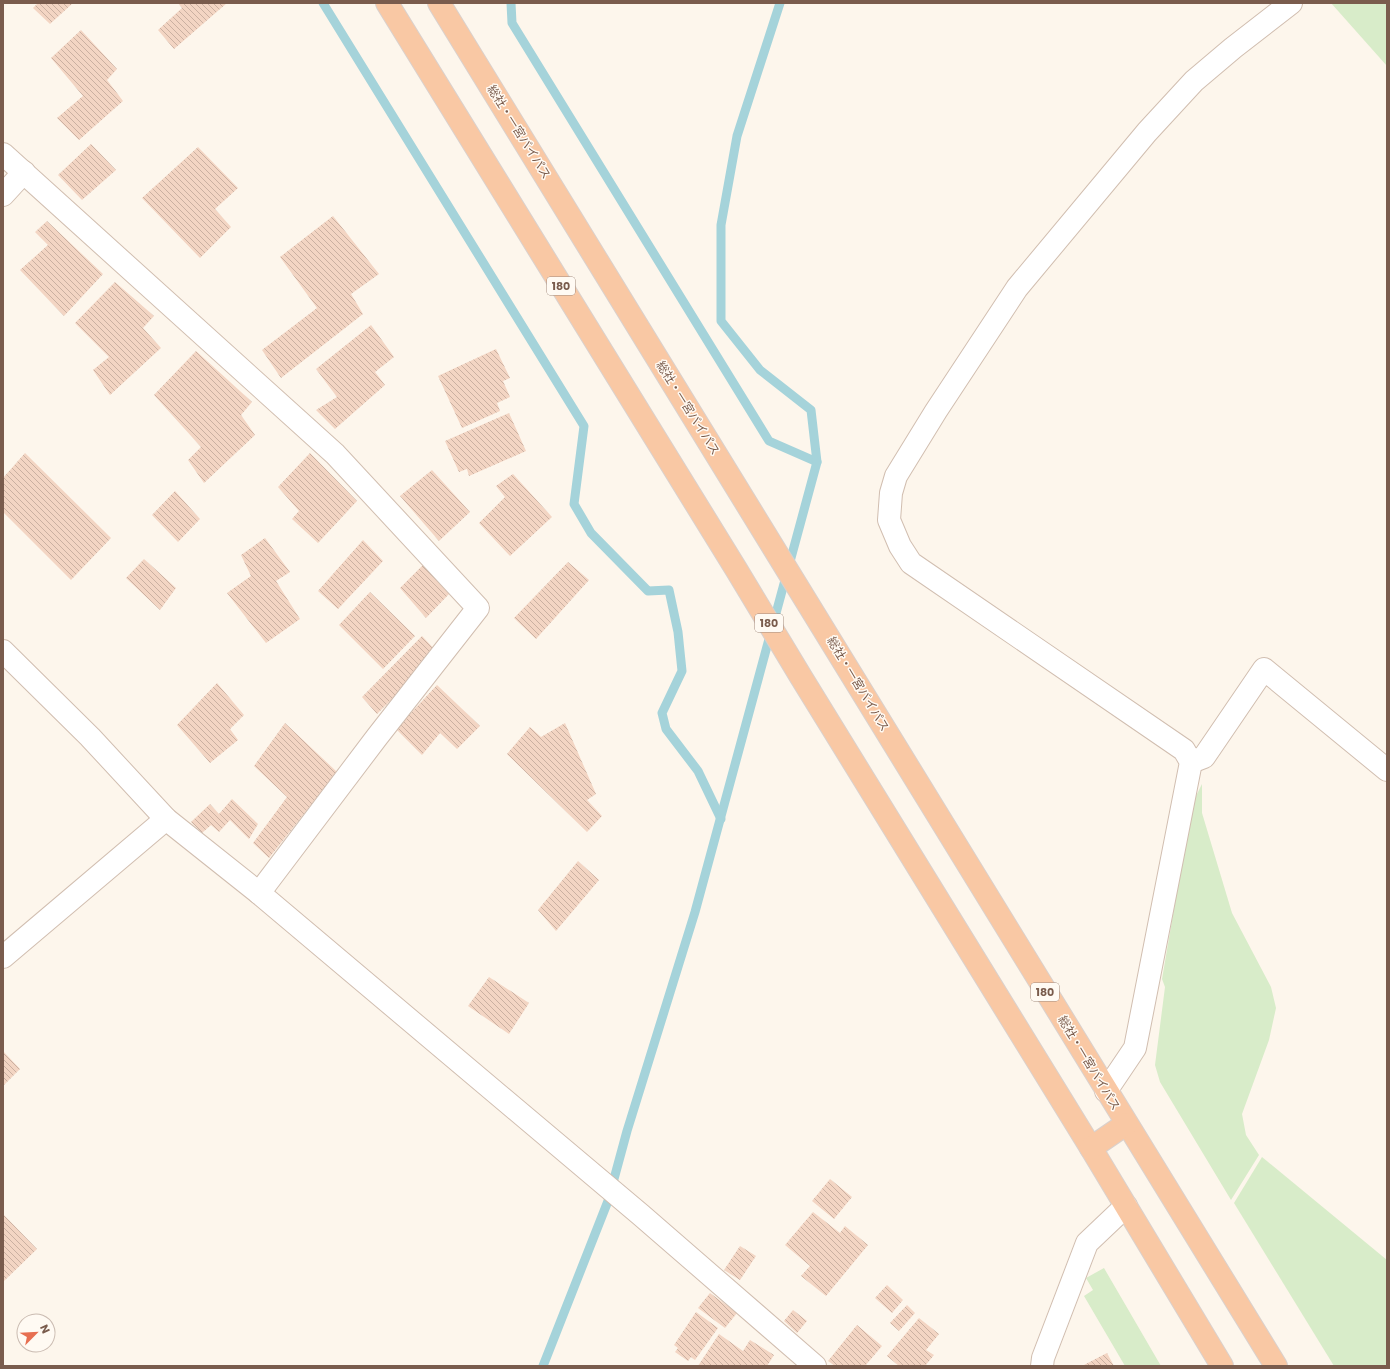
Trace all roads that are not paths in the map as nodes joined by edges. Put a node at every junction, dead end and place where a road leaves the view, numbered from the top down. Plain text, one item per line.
1 (387, 3) edge
2 (439, 3) edge
3 (1291, 3) edge
4 (3, 154) edge
5 (24, 172) junction
6 (3, 195) edge
7 (3, 651) edge
8 (1191, 762) junction
9 (1387, 770) edge
10 (166, 819) junction
11 (259, 893) junction
12 (3, 958) edge
13 (1106, 1091) junction
14 (1126, 1124) junction
15 (1090, 1148) junction
16 (1126, 1206) junction
17 (815, 1366) edge
18 (1042, 1366) edge
19 (1222, 1366) edge
20 (1276, 1366) edge

1 - 15 highway, 180
2 - 13 highway, 総社・一宮バイパス / 180
3 - 8 street
4 - 5 street
5 - 6 street
5 - 11 street
7 - 10 street
8 - 9 street
8 - 13 street
10 - 11 street
10 - 12 street
11 - 17 street
13 - 14 highway, 総社・一宮バイパス / 180
14 - 15 highway
14 - 20 highway, 総社・一宮バイパス / 180
15 - 16 highway, 180
16 - 18 street
16 - 19 highway, 180

